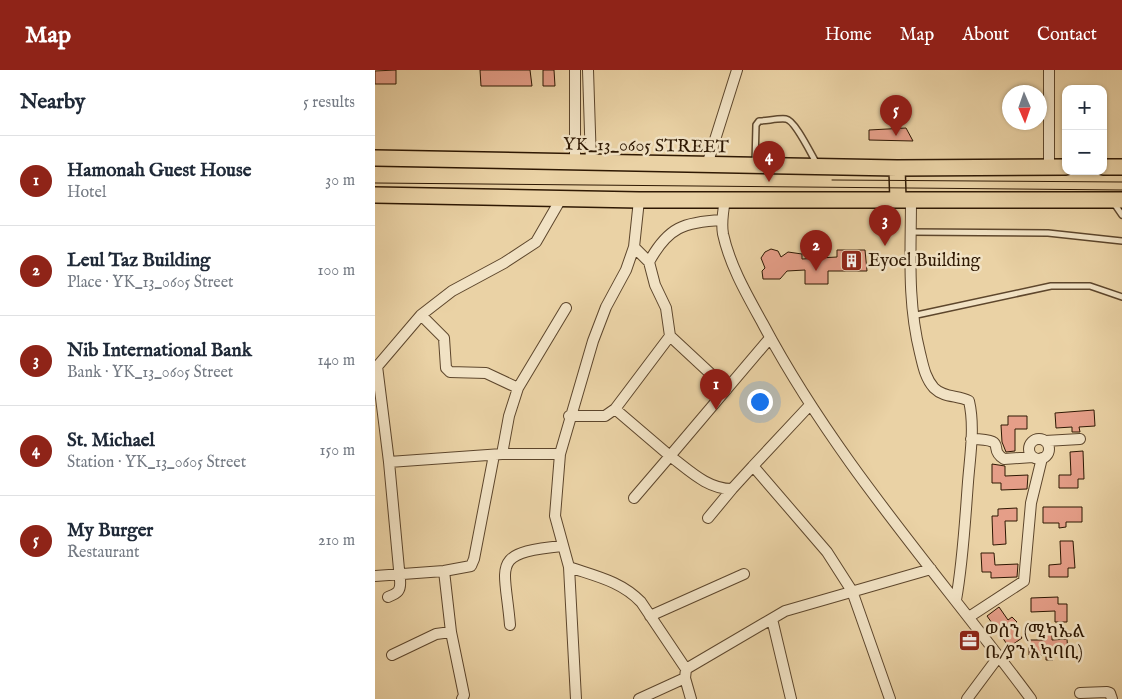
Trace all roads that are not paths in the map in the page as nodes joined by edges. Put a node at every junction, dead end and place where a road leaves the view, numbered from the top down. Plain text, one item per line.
1 (575, 70) edge
2 (588, 70) edge
3 (737, 70) edge
4 (1049, 70) edge
5 (375, 158) edge
6 (575, 163) junction
7 (591, 163) junction
8 (707, 165) junction
9 (755, 166) junction
10 (1049, 166) junction
11 (1062, 166) edge
12 (818, 167) junction
13 (1107, 167) edge
14 (1122, 167) edge
15 (897, 168) junction
16 (375, 195) edge
17 (563, 197) junction
18 (639, 200) junction
19 (725, 200) junction
20 (904, 200) junction
21 (1117, 200) edge
22 (1122, 215) edge
23 (722, 220) junction
24 (911, 232) junction
25 (1122, 241) edge
26 (634, 246) junction
27 (649, 262) junction
28 (1122, 297) edge
29 (566, 308) dead end
30 (421, 315) junction
31 (912, 317) junction
32 (670, 336) junction
33 (771, 338) junction
34 (376, 367) edge
35 (518, 388) junction
36 (727, 389) junction
37 (810, 405) junction
38 (615, 409) junction
39 (569, 416) junction
40 (971, 439) junction
41 (1080, 439) dead end
42 (1045, 441) junction
43 (501, 454) junction
44 (560, 454) junction
45 (670, 456) junction
46 (1038, 457) junction
47 (389, 462) junction
48 (753, 466) junction
49 (732, 489) junction
50 (634, 498) dead end
51 (708, 518) dead end
52 (562, 546) junction
53 (569, 567) junction
54 (931, 569) junction
55 (444, 571) junction
56 (398, 574) junction
57 (744, 574) dead end
58 (375, 576) edge
59 (852, 591) junction
60 (388, 598) dead end
61 (956, 600) junction
62 (650, 616) junction
63 (969, 617) junction
64 (772, 619) junction
65 (509, 625) dead end
66 (451, 632) junction
67 (392, 655) dead end
68 (999, 656) junction
69 (686, 674) junction
70 (1080, 693) dead end
71 (462, 699) edge
72 (577, 699) edge
73 (639, 699) edge
74 (691, 699) edge
75 (791, 699) edge
76 (890, 699) edge
77 (967, 699) edge
78 (1031, 699) edge
79 (1112, 699) edge

1 - 6 street
2 - 7 street
3 - 8 street
4 - 10 street
5 - 6 main road, YK_13_0605 STREET
6 - 7 main road, YK_13_0605 STREET
7 - 8 main road, YK_13_0605 STREET
8 - 9 main road, YK_13_0605 STREET
9 - 12 main road, YK_13_0605 STREET
9 - 12 lane
10 - 11 main road, YK_13_0605 STREET
10 - 15 main road, YK_13_0605 STREET
12 - 15 main road, YK_13_0605 STREET
13 - 14 main road
15 - 20 main road
16 - 17 main road
17 - 18 main road
17 - 30 street
18 - 19 main road
18 - 26 street
19 - 20 main road
19 - 23 street
20 - 21 main road
20 - 24 street
21 - 22 lane
23 - 27 street
23 - 33 street
24 - 25 lane
24 - 31 street
26 - 27 street
26 - 39 street
27 - 32 street
28 - 31 lane
29 - 35 street
30 - 34 street
30 - 35 street
31 - 40 street
32 - 36 street
32 - 38 street
33 - 36 street
33 - 37 street
34 - 47 street
35 - 43 street
36 - 45 street
37 - 48 street
37 - 54 street
38 - 39 street
38 - 45 street
39 - 44 street
40 - 46 street
40 - 61 street
41 - 42 street
42 - 46 street
42 - 46 street
43 - 44 street
43 - 47 street
43 - 55 street
44 - 52 street
45 - 49 street
45 - 50 street
46 - 63 street
47 - 56 street
48 - 49 street
48 - 59 street
49 - 51 street
52 - 53 street
52 - 65 street
53 - 62 street
53 - 72 street
54 - 59 street
54 - 61 street
55 - 56 street
55 - 66 street
56 - 58 street
56 - 60 street
57 - 62 street
59 - 64 street
59 - 76 street
61 - 63 street
62 - 69 street
63 - 68 street
64 - 69 street
64 - 75 street
66 - 67 street
66 - 71 street
68 - 77 street
68 - 78 street
69 - 73 street
69 - 74 street
70 - 79 street

